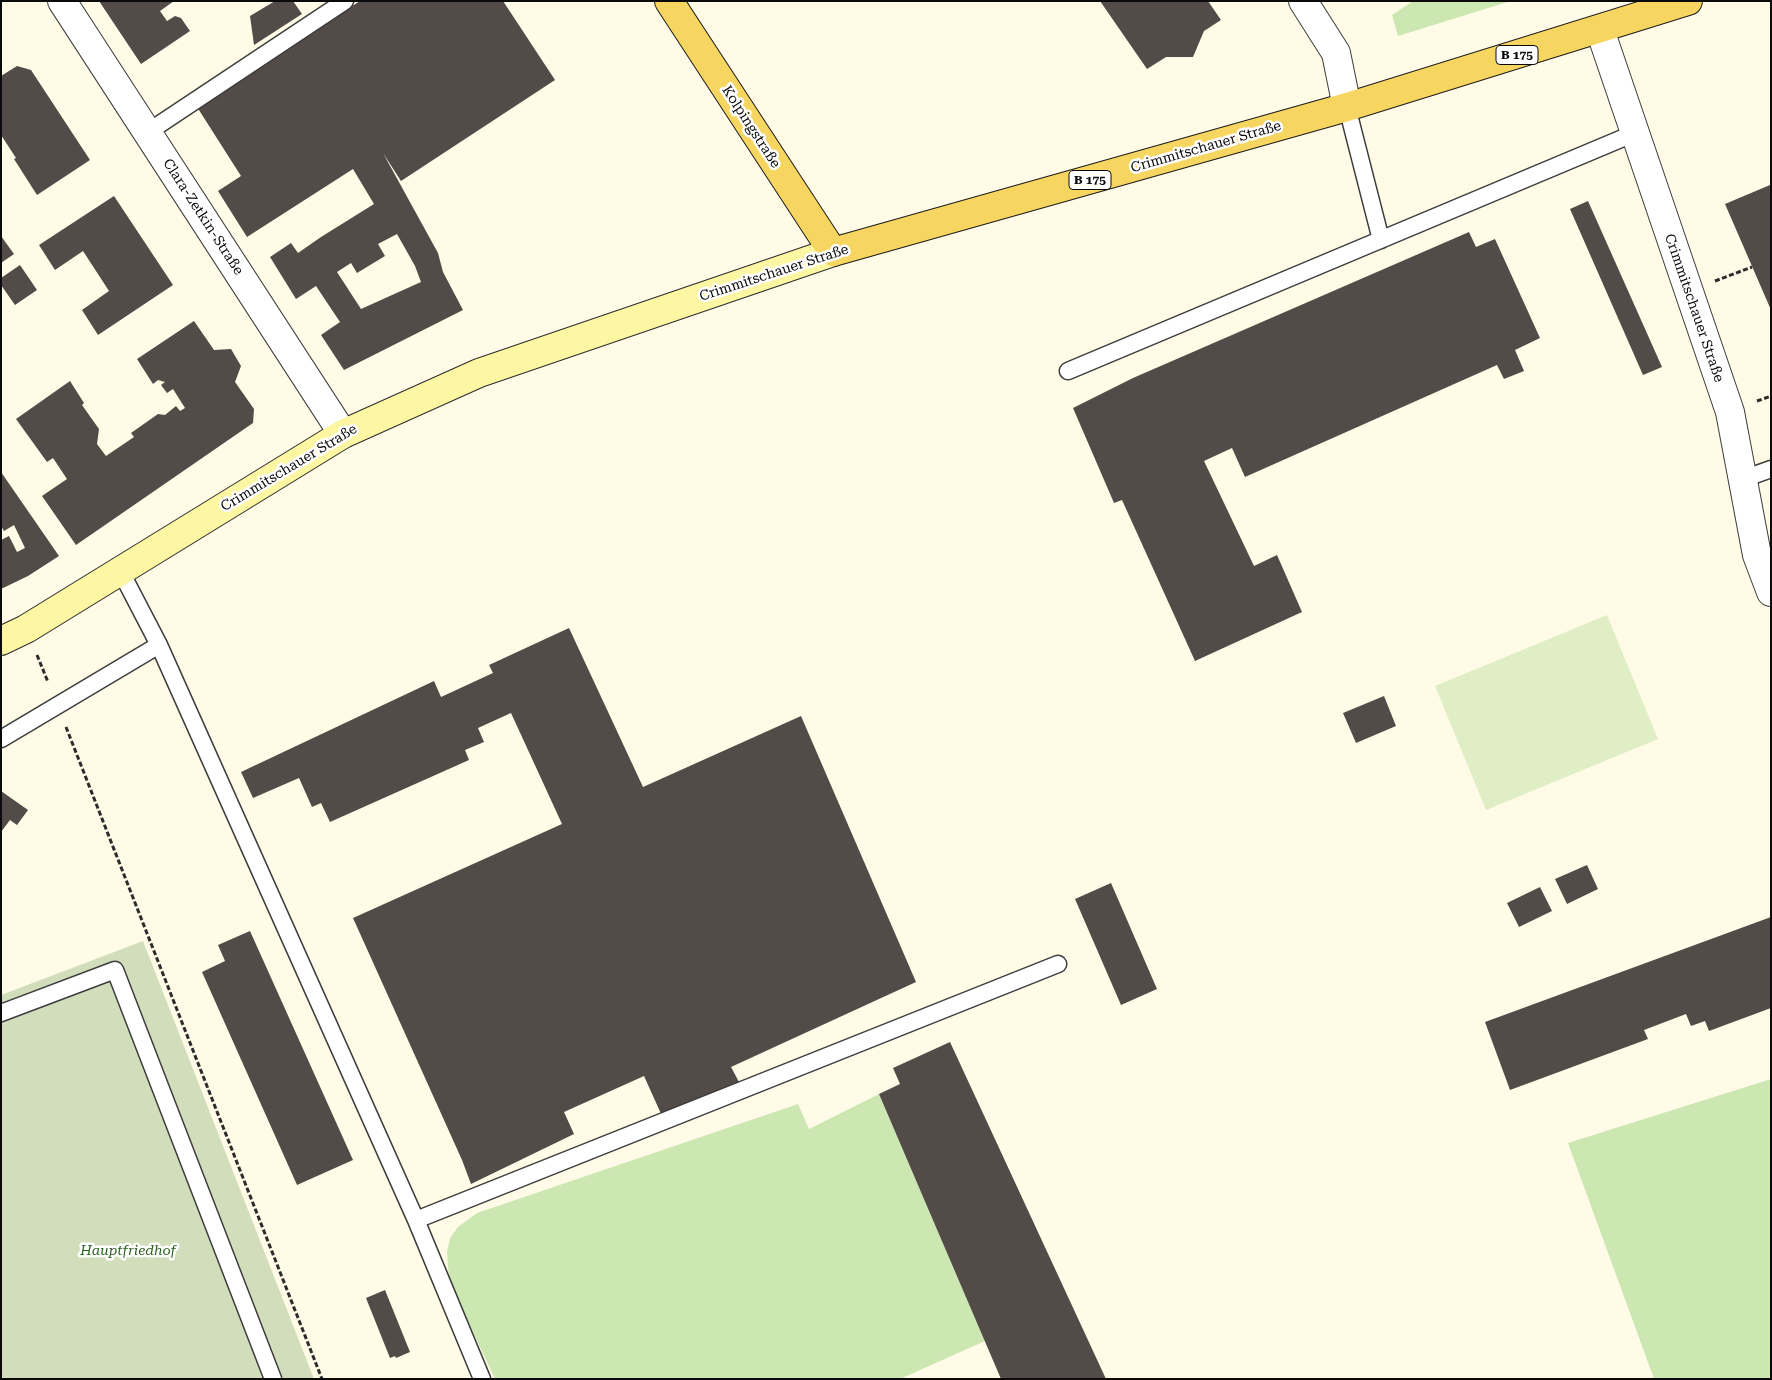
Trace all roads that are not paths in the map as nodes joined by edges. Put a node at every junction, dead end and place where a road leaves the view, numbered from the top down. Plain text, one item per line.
1 (62, 1) edge
2 (345, 1) edge
3 (668, 1) edge
4 (1303, 1) edge
5 (1688, 1) edge
6 (1600, 30) junction
7 (1347, 107) junction
8 (148, 132) junction
9 (1634, 133) junction
10 (1381, 240) junction
11 (833, 252) junction
12 (1068, 371) dead end
13 (343, 434) junction
14 (1771, 469) edge
15 (1742, 479) junction
16 (120, 570) junction
17 (1771, 592) edge
18 (1, 641) edge
19 (159, 645) junction
20 (1, 739) edge
21 (1058, 964) dead end
22 (1, 1013) edge
23 (416, 1220) junction
24 (273, 1379) edge
25 (482, 1379) edge

1 - 8 street, Clara-Zetkin-Straße
2 - 8 lane
3 - 11 main road, Kolpingstraße
4 - 7 street
5 - 6 main road, Crimmitschauer Straße / B 175
6 - 7 main road, Crimmitschauer Straße / B 175
6 - 9 street, Crimmitschauer Straße
7 - 10 lane
7 - 11 main road, Crimmitschauer Straße / B 175
8 - 13 street, Clara-Zetkin-Straße
9 - 10 lane
9 - 15 street, Crimmitschauer Straße
10 - 12 lane
11 - 13 main road, Crimmitschauer Straße
13 - 16 main road, Crimmitschauer Straße
14 - 15 lane
15 - 17 street, Crimmitschauer Straße
16 - 18 main road, Crimmitschauer Straße
16 - 19 lane
19 - 20 lane
19 - 23 lane
21 - 23 lane
22 - 24 lane
23 - 25 lane

